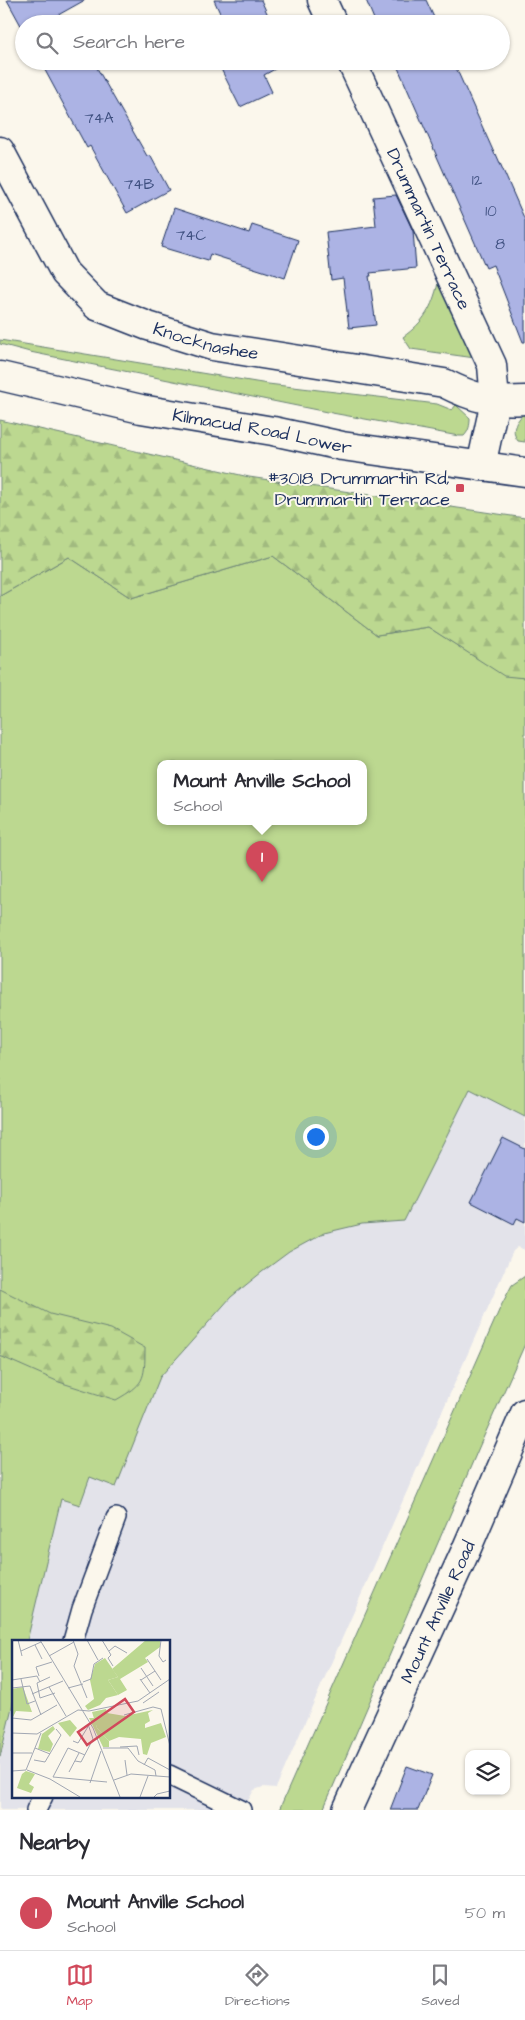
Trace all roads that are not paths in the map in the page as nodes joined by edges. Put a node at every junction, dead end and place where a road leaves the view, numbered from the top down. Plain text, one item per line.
1 (322, 0) edge
2 (329, 15) edge
3 (355, 70) edge
4 (0, 151) edge
5 (0, 376) edge
6 (525, 400) edge
7 (496, 401) junction
8 (481, 466) junction
9 (525, 472) edge
10 (525, 1413) edge
11 (116, 1518) dead end
12 (73, 1640) edge
13 (170, 1774) edge
14 (42, 1798) edge
15 (36, 1810) edge
16 (242, 1810) edge
17 (347, 1810) edge

1 - 2 street
3 - 7 street, Drummartin Terrace
4 - 7 street, Knocknashee
5 - 8 street, Kilmacud Road Lower
6 - 7 street, Knocknashee
7 - 8 street
8 - 9 street, Kilmacud Road Lower
10 - 17 street, Mount Anville Road
11 - 12 lane
13 - 16 lane
14 - 15 lane

